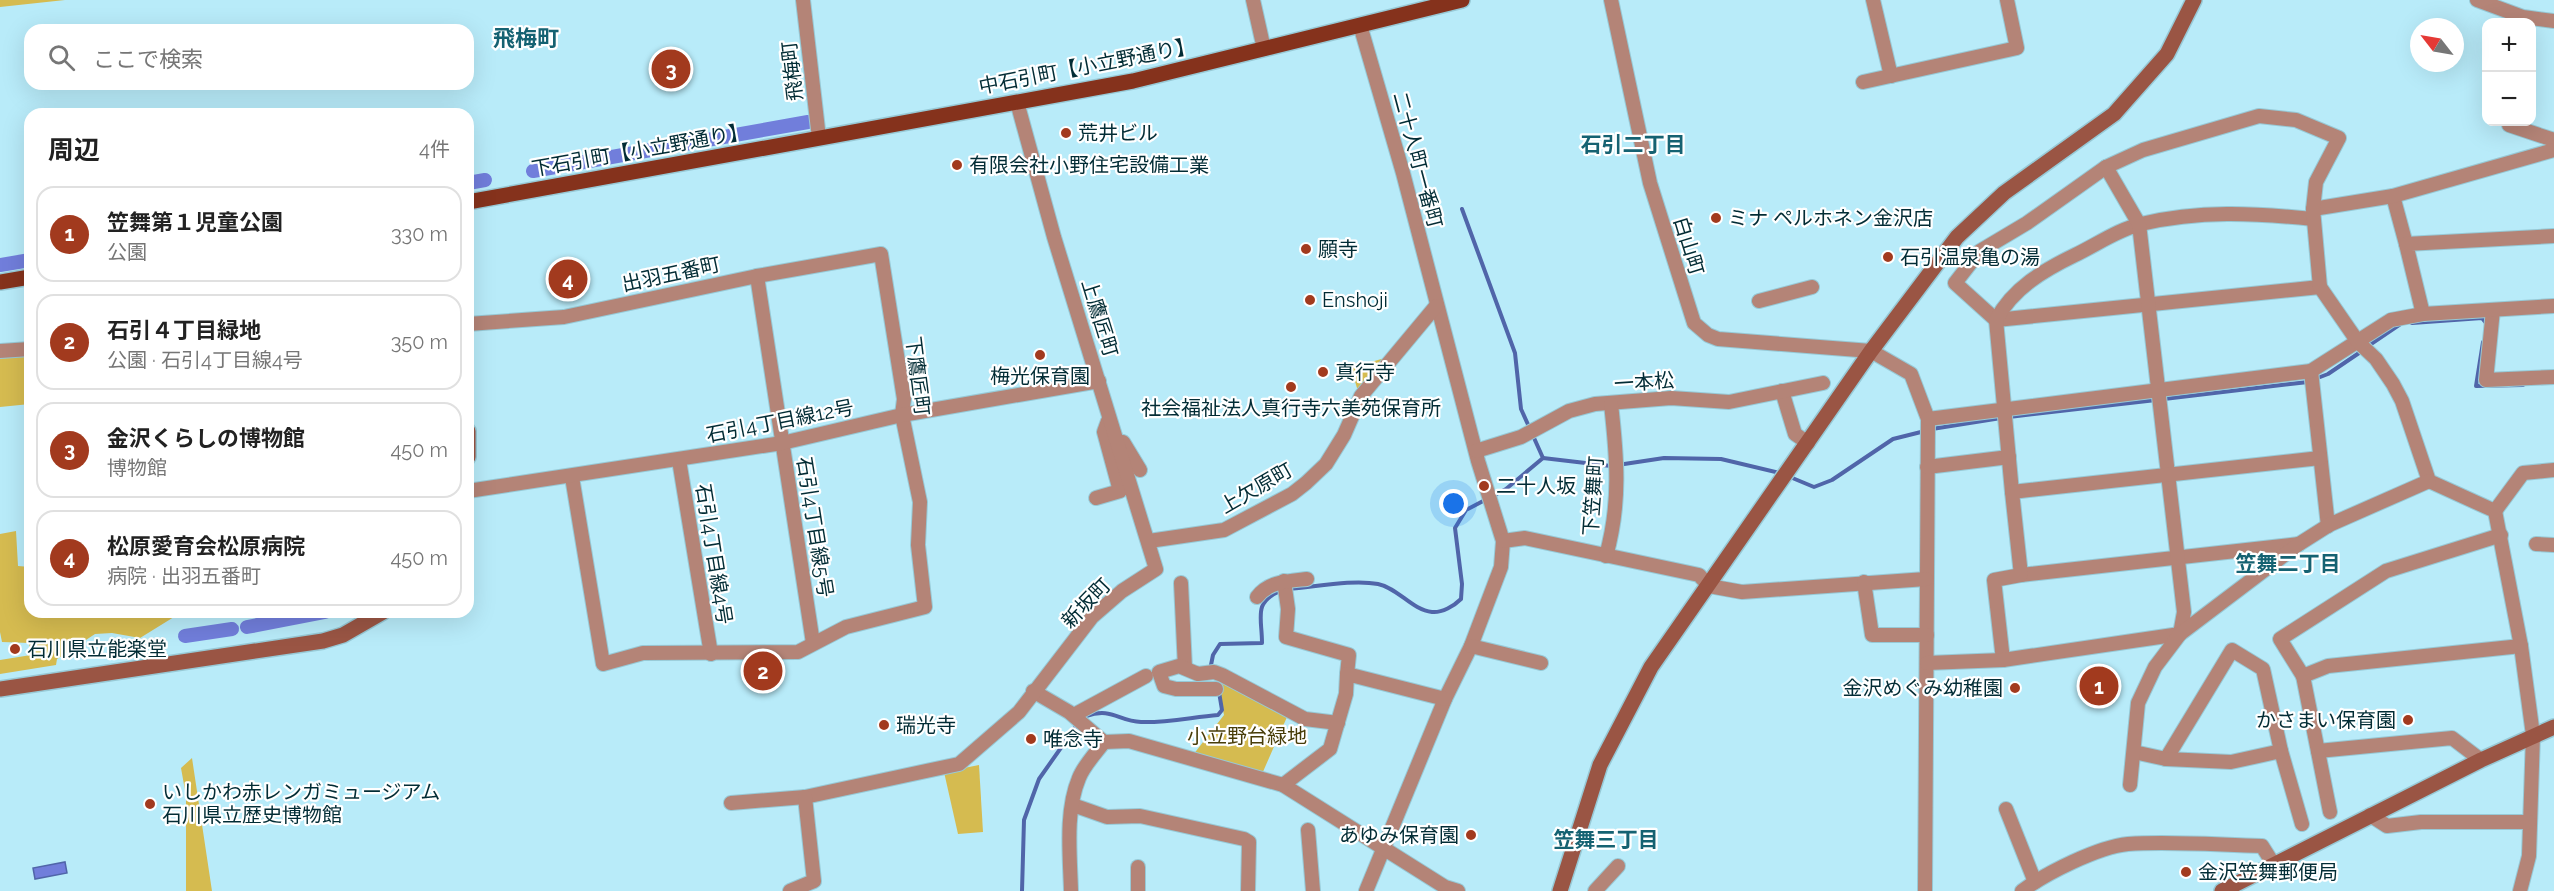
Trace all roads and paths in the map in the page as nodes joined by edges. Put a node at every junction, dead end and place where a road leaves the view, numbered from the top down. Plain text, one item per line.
1 (803, 0) edge
2 (1253, 0) edge
3 (1462, 0) edge
4 (1611, 0) edge
5 (1873, 0) edge
6 (2007, 0) edge
7 (2194, 0) edge
8 (2477, 0) edge
9 (2554, 21) edge
10 (1360, 25) junction
11 (1264, 49) junction
12 (1891, 76) junction
13 (1863, 82) dead end
14 (1017, 102) junction
15 (2512, 126) edge
16 (819, 138) junction
17 (2554, 140) edge
18 (2554, 150) edge
19 (2106, 167) junction
20 (2393, 196) junction
21 (474, 201) edge
22 (2313, 214) junction
23 (2139, 224) junction
24 (2554, 236) edge
25 (2406, 244) junction
26 (881, 254) joint
27 (757, 276) junction
28 (24, 278) edge
29 (0, 282) edge
30 (2320, 286) junction
31 (1812, 287) dead end
32 (1759, 302) dead end
33 (2149, 304) junction
34 (1436, 306) junction
35 (2554, 306) edge
36 (2493, 310) junction
37 (2423, 314) junction
38 (1996, 320) junction
39 (474, 324) edge
40 (2358, 342) junction
41 (24, 349) edge
42 (0, 351) edge
43 (1871, 351) junction
44 (2311, 371) junction
45 (2554, 377) edge
46 (1099, 381) junction
47 (1823, 383) dead end
48 (1782, 391) junction
49 (2158, 391) junction
50 (1611, 404) junction
51 (2004, 409) junction
52 (902, 416) junction
53 (1109, 417) junction
54 (1928, 419) junction
55 (782, 443) junction
56 (1808, 443) junction
57 (1475, 451) junction
58 (2009, 457) junction
59 (2320, 458) junction
60 (679, 460) junction
61 (1927, 467) junction
62 (1140, 470) dead end
63 (2554, 470) edge
64 (2167, 476) junction
65 (572, 477) junction
66 (2429, 481) junction
67 (474, 490) edge
68 (2012, 492) junction
69 (1096, 498) dead end
70 (2495, 511) junction
71 (2328, 526) junction
72 (2501, 535) junction
73 (1503, 541) junction
74 (1150, 542) junction
75 (2299, 544) junction
76 (2536, 544) dead end
77 (2554, 545) edge
78 (1606, 556) junction
79 (2177, 557) junction
80 (2020, 576) junction
81 (1307, 579) dead end
82 (1926, 579) junction
83 (1284, 581) junction
84 (1864, 582) junction
85 (1181, 583) dead end
86 (1709, 586) junction
87 (1257, 597) dead end
88 (373, 618) edge
89 (2180, 634) junction
90 (1927, 635) junction
91 (813, 643) junction
92 (1471, 646) junction
93 (2521, 646) junction
94 (711, 654) junction
95 (2003, 660) junction
96 (1541, 663) dead end
97 (1928, 663) junction
98 (1185, 668) junction
99 (1152, 674) junction
100 (1347, 674) junction
101 (2303, 676) junction
102 (0, 689) edge
103 (1216, 689) dead end
104 (1033, 691) junction
105 (1445, 699) junction
106 (1074, 715) junction
107 (1338, 723) junction
108 (2554, 726) edge
109 (2533, 735) junction
110 (1104, 742) junction
111 (2281, 751) junction
112 (2134, 752) junction
113 (2318, 752) junction
114 (2166, 759) junction
115 (2481, 760) junction
116 (1283, 785) junction
117 (2130, 785) dead end
118 (805, 796) junction
119 (731, 803) dead end
120 (1073, 805) junction
121 (2006, 809) dead end
122 (2330, 812) dead end
123 (2370, 815) junction
124 (2529, 822) junction
125 (2302, 824) dead end
126 (1308, 830) dead end
127 (1384, 850) junction
128 (2274, 865) junction
129 (1618, 866) dead end
130 (1138, 867) dead end
131 (2035, 882) junction
132 (790, 891) edge
133 (1071, 891) edge
134 (1138, 891) edge
135 (1248, 891) edge
136 (1313, 891) edge
137 (1366, 891) edge
138 (1458, 891) edge
139 (1560, 891) edge
140 (1595, 891) edge
141 (1925, 891) edge
142 (2022, 891) edge
143 (2223, 891) edge
144 (2520, 891) edge

1 - 16 street, 飛梅町
2 - 11 street
3 - 10 main road, 中石引町【小立野通り】
4 - 43 street, 白山町
5 - 12 street
6 - 12 street
7 - 43 street
8 - 9 street
10 - 11 main road, 中石引町【小立野通り】
10 - 34 street, 二十人町一番町
11 - 14 main road, 中石引町【小立野通り】
12 - 13 street
14 - 16 main road, 中石引町【小立野通り】
14 - 46 street, 上鷹匠町
15 - 17 street
16 - 21 main road, 下石引町【小立野通り】
18 - 20 street
19 - 22 street
19 - 23 street
19 - 38 street
20 - 22 street
20 - 25 street
22 - 23 street
22 - 30 street
23 - 33 street
23 - 38 street
24 - 25 street
25 - 37 street
26 - 27 street, 出羽五番町
26 - 52 street, 下鷹匠町
27 - 39 street, 出羽五番町
27 - 55 street, 石引4丁目線5号
28 - 29 main road
30 - 33 street
30 - 40 street
31 - 32 street
33 - 38 street
33 - 49 street
34 - 57 street, 二十人町一番町
34 - 74 street, 上欠原町
35 - 36 street
36 - 37 street
36 - 45 street
37 - 40 street
38 - 51 street
40 - 44 street
40 - 66 street
41 - 42 street
43 - 54 street
43 - 56 street
44 - 49 street
44 - 59 street
46 - 52 street, 石引4丁目線12号
46 - 53 street, 上鷹匠町
47 - 48 street, 一本松
48 - 50 street, 一本松
48 - 56 street
49 - 51 street
49 - 64 street
50 - 57 street, 一本松
50 - 78 street, 下笠舞町
51 - 54 street
51 - 58 street
52 - 55 street, 石引4丁目線12号
52 - 91 street, 下鷹匠町
53 - 62 street
53 - 69 street
53 - 74 street, 上鷹匠町
54 - 61 street
55 - 60 street, 石引4丁目線12号
55 - 91 street, 石引4丁目線5号
56 - 86 street
57 - 73 street, 二十人町一番町
58 - 61 street
58 - 68 street
59 - 64 street
59 - 71 street
60 - 65 street, 石引4丁目線12号
60 - 94 street, 石引4丁目線4号
61 - 82 street
63 - 70 street
64 - 68 street
64 - 79 street
65 - 67 street, 石引4丁目線12号
65 - 94 street
66 - 70 street
66 - 71 street
68 - 80 street
70 - 72 street
71 - 75 street
72 - 93 street
72 - 101 street
73 - 78 street
73 - 92 street
74 - 104 street, 新坂町
75 - 79 street
75 - 89 street
76 - 77 street
78 - 86 street
79 - 80 street
79 - 89 street
80 - 95 street
81 - 83 street
82 - 84 street
82 - 90 street
83 - 87 street
83 - 100 street
84 - 86 street
84 - 90 street
85 - 98 street
86 - 139 street
88 - 102 street
89 - 95 street
89 - 112 street
90 - 97 street
91 - 94 street
92 - 96 street
92 - 105 street
93 - 101 street
93 - 109 street
95 - 97 street
97 - 141 street
98 - 99 street
98 - 107 street
99 - 103 street
99 - 106 street
100 - 105 street
100 - 107 street
101 - 113 street
104 - 106 street
104 - 118 street
105 - 127 street
106 - 110 street
107 - 116 street
108 - 109 street
109 - 115 street
109 - 124 street
110 - 116 street
110 - 120 street
111 - 114 street
111 - 114 street
111 - 125 street
112 - 114 street
112 - 117 street
113 - 115 street
113 - 122 street
115 - 123 street
116 - 127 street
118 - 119 street
118 - 132 street
120 - 133 street
120 - 135 street
121 - 131 street
123 - 124 street
123 - 128 street
124 - 144 street
126 - 136 street
127 - 137 street
127 - 138 street
128 - 131 street
128 - 143 street
129 - 140 street
130 - 134 street
131 - 142 street

